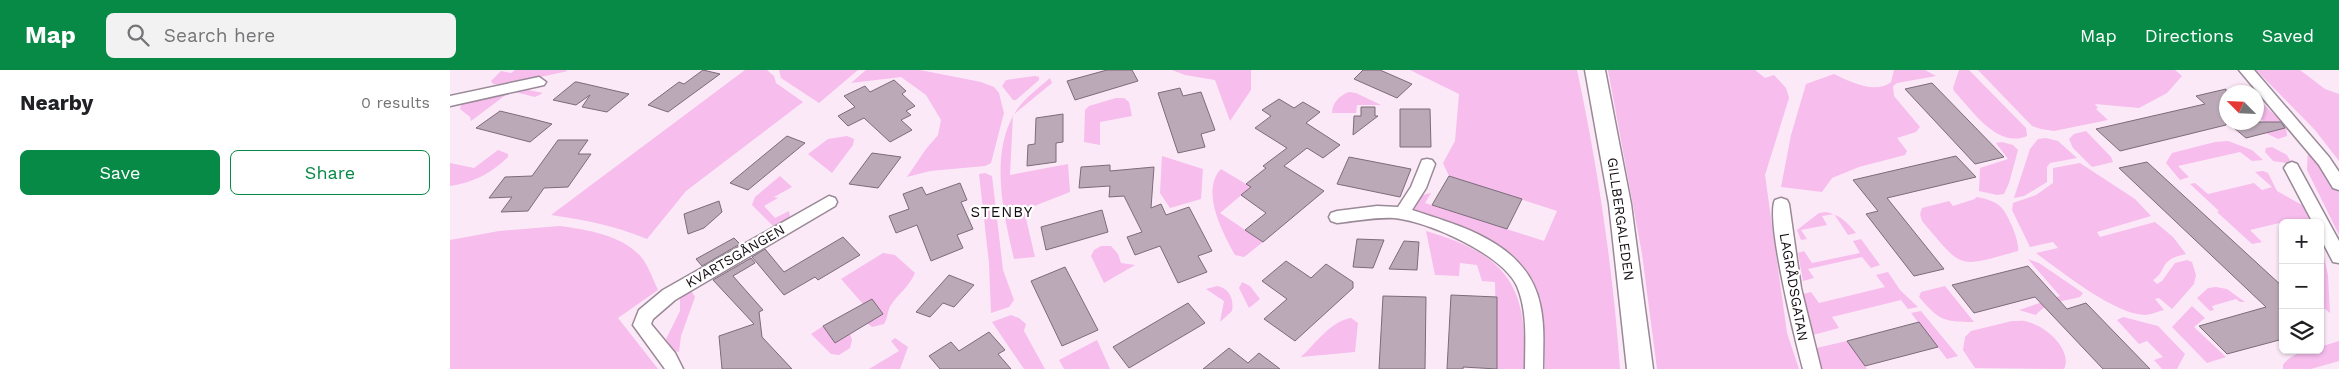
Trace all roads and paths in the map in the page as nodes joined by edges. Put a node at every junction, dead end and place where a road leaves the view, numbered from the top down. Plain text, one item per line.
1 (1595, 70) edge
2 (2246, 70) edge
3 (539, 82) dead end
4 (450, 101) edge
5 (1427, 164) dead end
6 (2292, 168) dead end
7 (2339, 184) edge
8 (829, 202) dead end
9 (1781, 204) dead end
10 (1402, 214) junction
11 (1337, 217) dead end
12 (2339, 257) edge
13 (674, 369) edge
14 (1534, 369) edge
15 (1640, 369) edge
16 (1812, 369) edge

1 - 15 main road, GILLBERGALEDEN
2 - 7 street
3 - 4 street
5 - 10 street
6 - 12 street
8 - 13 street, KVARTSGÅNGEN
9 - 16 street, LAGRÅDSGATAN
10 - 11 street
10 - 14 street

